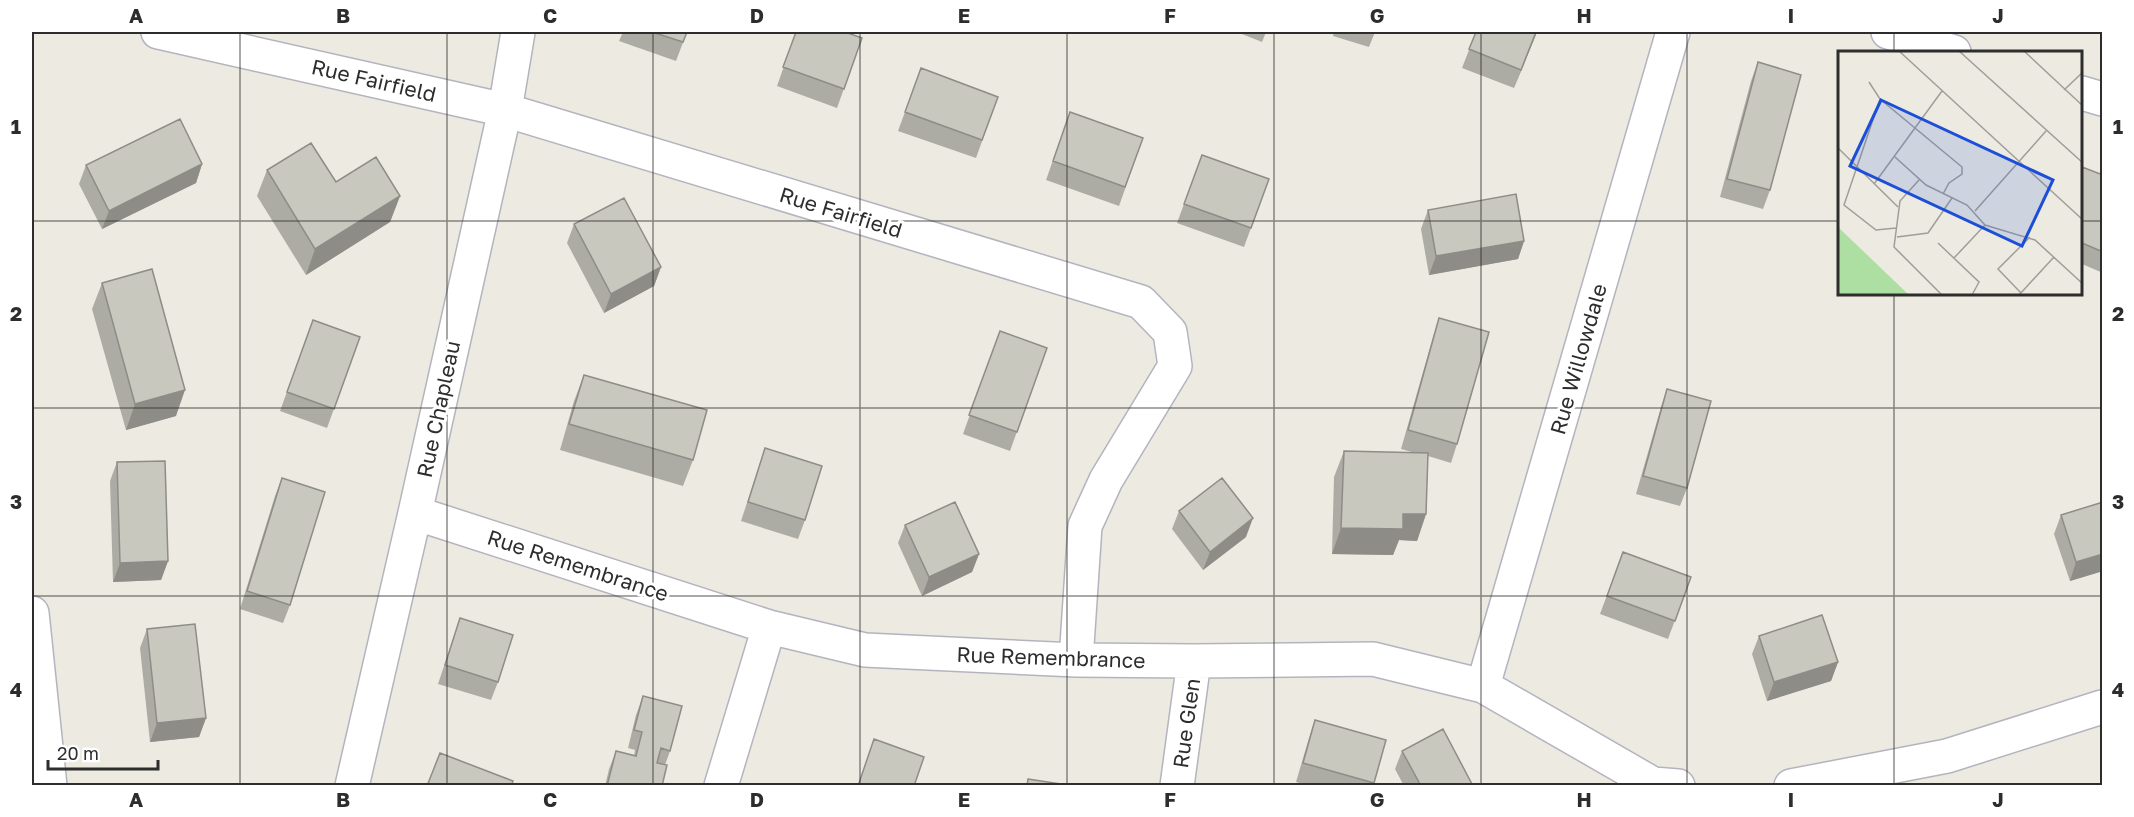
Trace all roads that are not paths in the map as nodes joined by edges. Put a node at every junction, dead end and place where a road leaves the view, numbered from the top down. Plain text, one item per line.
1 (158, 32) edge
2 (518, 32) edge
3 (1673, 32) edge
4 (1888, 32) edge
5 (1951, 51) edge
6 (2083, 93) edge
7 (2103, 99) edge
8 (505, 110) junction
9 (415, 513) junction
10 (32, 613) edge
11 (770, 627) junction
12 (1076, 660) junction
13 (1194, 661) junction
14 (1483, 686) junction
15 (2103, 707) edge
16 (32, 780) edge
17 (1661, 785) edge
18 (48, 786) edge
19 (352, 786) edge
20 (721, 786) edge
21 (1177, 786) edge
22 (1791, 786) edge

1 - 8 street, Rue Fairfield
2 - 8 street, Rue Chapleau
3 - 14 street, Rue Willowdale
4 - 5 street
6 - 7 street
8 - 9 street, Rue Chapleau
8 - 12 street, Rue Fairfield
9 - 11 street, Rue Remembrance
9 - 19 street, Rue Chapleau
10 - 18 street
11 - 12 street, Rue Remembrance
11 - 20 street
12 - 13 street, Rue Remembrance
13 - 14 street, Rue Remembrance
13 - 21 street, Rue Glen
14 - 17 street, Rue Remembrance
15 - 22 street
16 - 18 street

